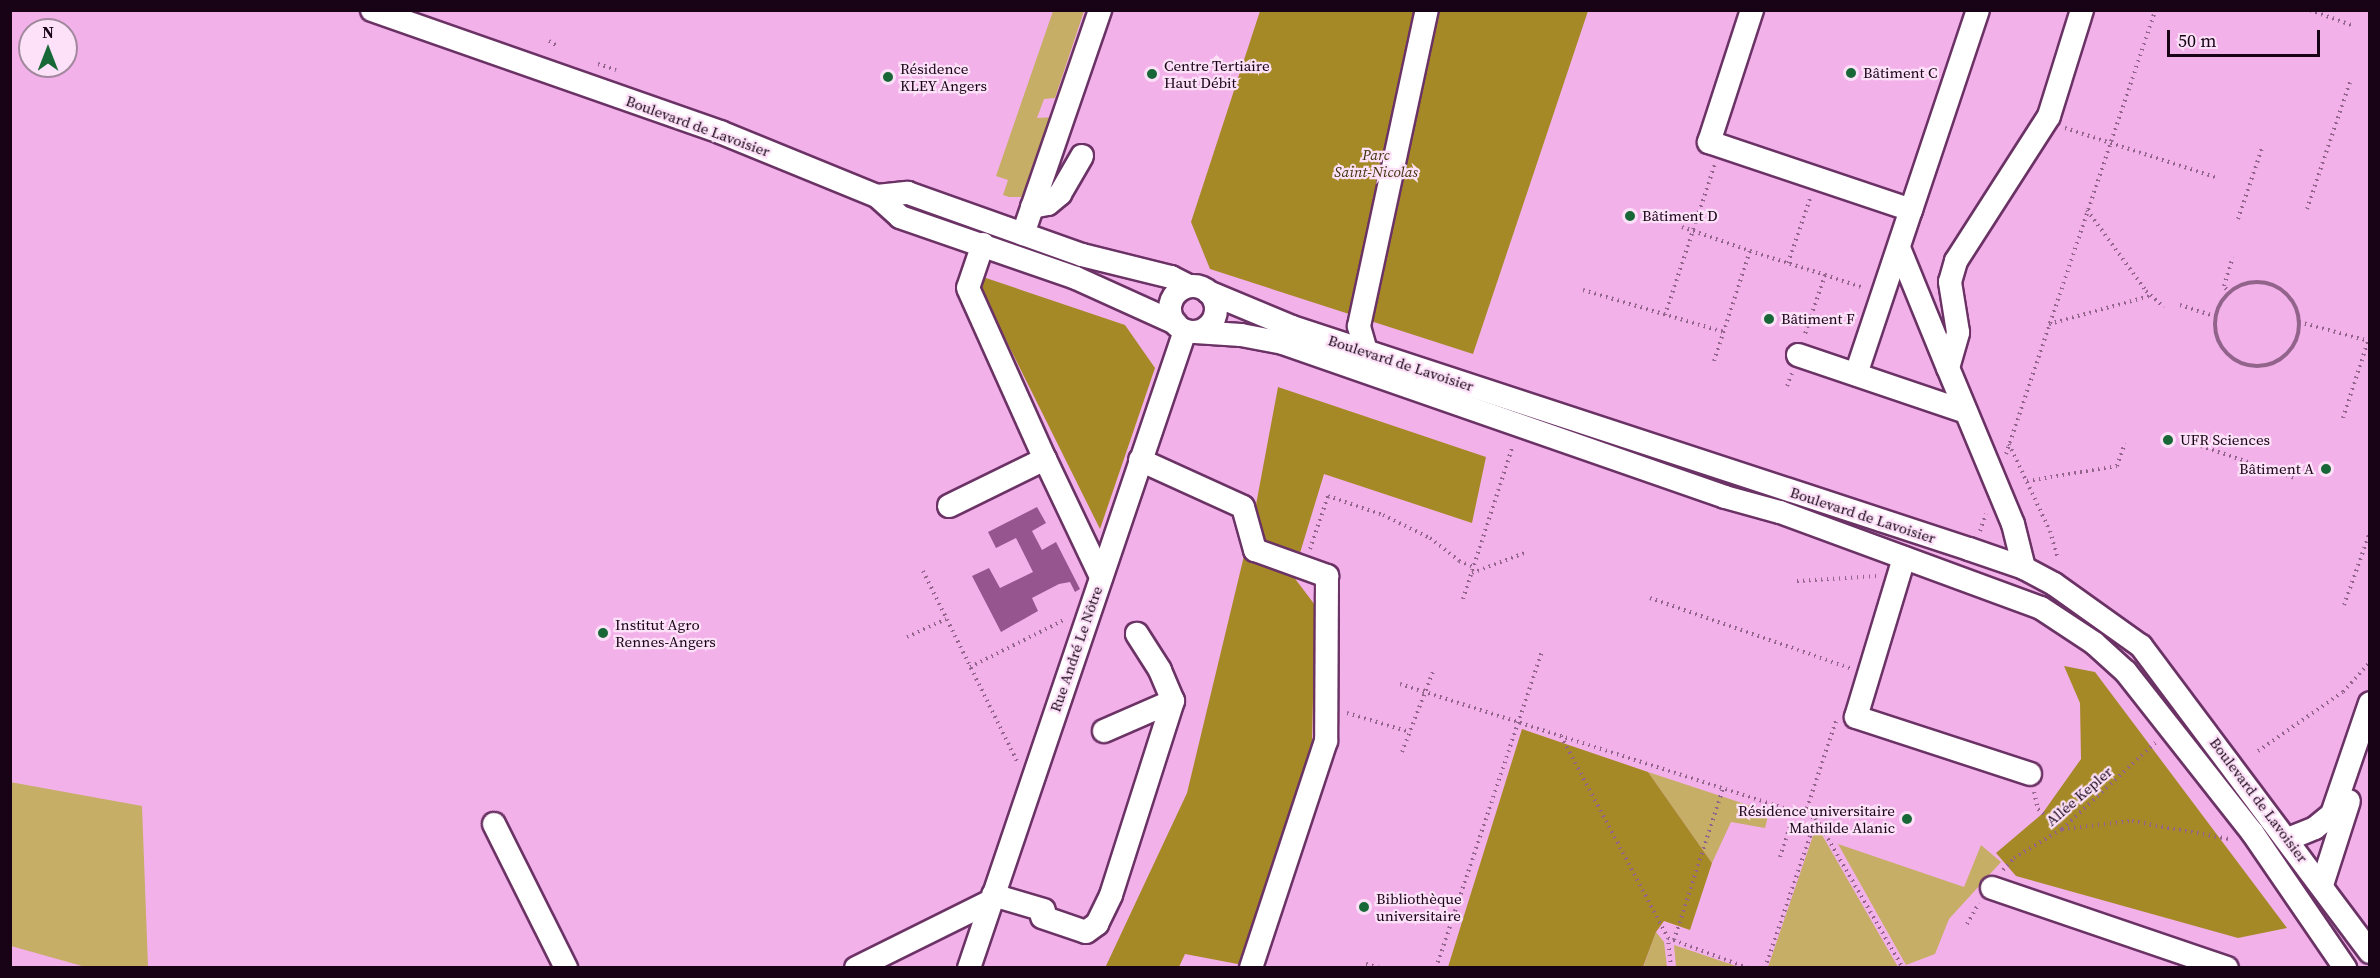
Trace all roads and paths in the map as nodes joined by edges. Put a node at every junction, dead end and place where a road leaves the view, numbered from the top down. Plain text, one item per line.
1 (372, 10) edge
2 (1100, 10) edge
3 (1427, 10) edge
4 (1752, 10) edge
5 (1978, 10) edge
6 (2082, 10) edge
7 (2154, 10) edge
8 (2310, 10) edge
9 (2354, 26) dead end
10 (549, 41) dead end
11 (556, 45) dead end
12 (598, 64) dead end
13 (616, 70) dead end
14 (2350, 82) dead end
15 (2045, 122) junction
16 (2109, 142) junction
17 (1721, 146) junction
18 (2262, 148) dead end
19 (1082, 156) dead end
20 (1818, 177) junction
21 (2216, 177) dead end
22 (877, 196) junction
23 (1032, 207) junction
24 (2307, 209) dead end
25 (1911, 210) junction
26 (2086, 210) junction
27 (2238, 219) dead end
28 (1682, 228) dead end
29 (1692, 231) junction
30 (1023, 234) junction
31 (983, 244) junction
32 (1899, 248) junction
33 (1750, 251) junction
34 (2233, 257) dead end
35 (1788, 263) junction
36 (1825, 275) junction
37 (1198, 289) junction
38 (1583, 290) dead end
39 (1883, 294) junction
40 (2230, 294) junction
41 (2151, 296) junction
42 (2180, 305) dead end
43 (2164, 308) dead end
44 (1665, 315) junction
45 (2216, 317) junction
46 (2299, 322) junction
47 (2049, 324) junction
48 (1185, 329) junction
49 (1724, 332) junction
50 (2369, 341) edge
51 (1366, 351) junction
52 (1798, 355) junction
53 (1714, 361) dead end
54 (1948, 368) junction
55 (1856, 374) junction
56 (1788, 386) dead end
57 (1966, 412) junction
58 (2343, 418) dead end
59 (2125, 443) dead end
60 (2009, 444) junction
61 (2201, 446) dead end
62 (1512, 448) dead end
63 (1045, 459) junction
64 (1140, 460) junction
65 (2003, 462) dead end
66 (2295, 478) dead end
67 (2027, 481) junction
68 (949, 506) dead end
69 (2369, 534) edge
70 (1527, 552) dead end
71 (1905, 558) junction
72 (2058, 559) dead end
73 (1304, 567) junction
74 (1473, 567) junction
75 (2024, 568) junction
76 (923, 571) dead end
77 (1472, 573) junction
78 (1884, 575) dead end
79 (1101, 577) junction
80 (1797, 581) dead end
81 (1650, 598) dead end
82 (1463, 599) dead end
83 (2344, 605) dead end
84 (1075, 614) dead end
85 (946, 619) junction
86 (1137, 634) dead end
87 (906, 637) dead end
88 (1542, 651) dead end
89 (2370, 662) edge
90 (970, 667) junction
91 (1434, 669) dead end
92 (1868, 674) junction
93 (1400, 684) dead end
94 (1425, 692) junction
95 (1173, 701) junction
96 (2370, 703) edge
97 (1326, 706) junction
98 (1519, 722) junction
99 (1104, 731) dead end
100 (1410, 732) junction
101 (1561, 735) junction
102 (2158, 740) dead end
103 (2370, 744) edge
104 (2258, 751) dead end
105 (1402, 752) dead end
106 (1022, 772) dead end
107 (2030, 774) dead end
108 (1723, 788) junction
109 (2038, 809) dead end
110 (1795, 811) junction
111 (1816, 818) junction
112 (494, 824) dead end
113 (2062, 829) junction
114 (2229, 839) dead end
115 (2288, 839) junction
116 (1780, 857) dead end
117 (1996, 881) joint
118 (2322, 885) junction
119 (992, 898) junction
120 (1668, 938) junction
121 (1674, 940) junction
122 (2370, 952) edge
123 (1366, 964) dead end
124 (566, 968) edge
125 (856, 968) edge
126 (969, 968) edge
127 (1251, 968) edge
128 (1380, 968) edge
129 (1436, 968) edge
130 (1671, 968) edge
131 (1748, 968) edge
132 (1765, 968) edge
133 (1903, 968) edge
134 (2227, 968) edge
135 (2345, 968) edge

1 - 22 street, Boulevard de Lavoisier
2 - 23 street
3 - 51 street
4 - 17 street
5 - 25 street
6 - 15 street
7 - 16 path
8 - 9 path
10 - 11 path
12 - 13 path
14 - 24 path
15 - 16 path
15 - 54 street
16 - 21 path
16 - 26 path
17 - 20 street
17 - 29 path
18 - 27 path
19 - 23 street
20 - 25 street
20 - 35 path
22 - 30 street, Boulevard de Lavoisier
22 - 31 street, Boulevard de Lavoisier
23 - 30 street
25 - 32 street
26 - 41 path
26 - 47 path
28 - 29 path
29 - 33 path
29 - 44 path
30 - 37 street, Boulevard de Lavoisier
31 - 48 street, Boulevard de Lavoisier
31 - 63 street
32 - 39 street
32 - 54 street
33 - 35 path
33 - 49 path
34 - 40 path
35 - 36 path
36 - 39 path
36 - 52 path
37 - 48 street
37 - 48 street
37 - 51 street, Boulevard de Lavoisier
38 - 44 path
39 - 55 street
40 - 45 path
40 - 46 path
41 - 43 path
41 - 47 path
42 - 45 path
44 - 49 path
45 - 46 path
46 - 50 path
47 - 60 path
48 - 64 street, Rue André Le Nôtre
48 - 71 street, Boulevard de Lavoisier
49 - 53 path
50 - 58 path
51 - 75 street, Boulevard de Lavoisier
52 - 55 street
52 - 56 path
54 - 57 street
55 - 57 street
57 - 75 street
59 - 67 path
60 - 65 path
60 - 67 path
61 - 66 path
62 - 74 path
63 - 68 street
63 - 79 street
64 - 73 street
64 - 79 street, Rue André Le Nôtre
67 - 72 path
69 - 83 path
70 - 77 path
71 - 92 street
71 - 135 street, Boulevard de Lavoisier
73 - 74 path
73 - 97 street
74 - 77 path
75 - 115 street, Boulevard de Lavoisier
76 - 85 path
77 - 82 path
78 - 80 path
79 - 119 street, Rue André Le Nôtre
81 - 92 path
84 - 90 path
85 - 87 path
85 - 90 path
86 - 95 street
88 - 98 path
89 - 104 path
90 - 106 path
91 - 94 path
92 - 107 street
93 - 94 path
94 - 98 path
94 - 100 path
95 - 99 street
95 - 119 street
96 - 115 street
97 - 100 path
97 - 127 street
98 - 101 path
98 - 129 path
100 - 105 path
101 - 108 path
101 - 120 path
102 - 113 path, Allée Kepler
103 - 118 street
108 - 110 path
108 - 121 path
109 - 113 path
110 - 111 path
110 - 116 path
111 - 132 path
111 - 133 path
112 - 124 street
113 - 114 path
113 - 117 path, Allée Kepler
115 - 118 street, Boulevard de Lavoisier
117 - 134 street
118 - 122 street, Boulevard de Lavoisier
119 - 125 street
119 - 126 street, Rue André Le Nôtre
120 - 121 path
120 - 130 path
121 - 131 path
123 - 128 path

